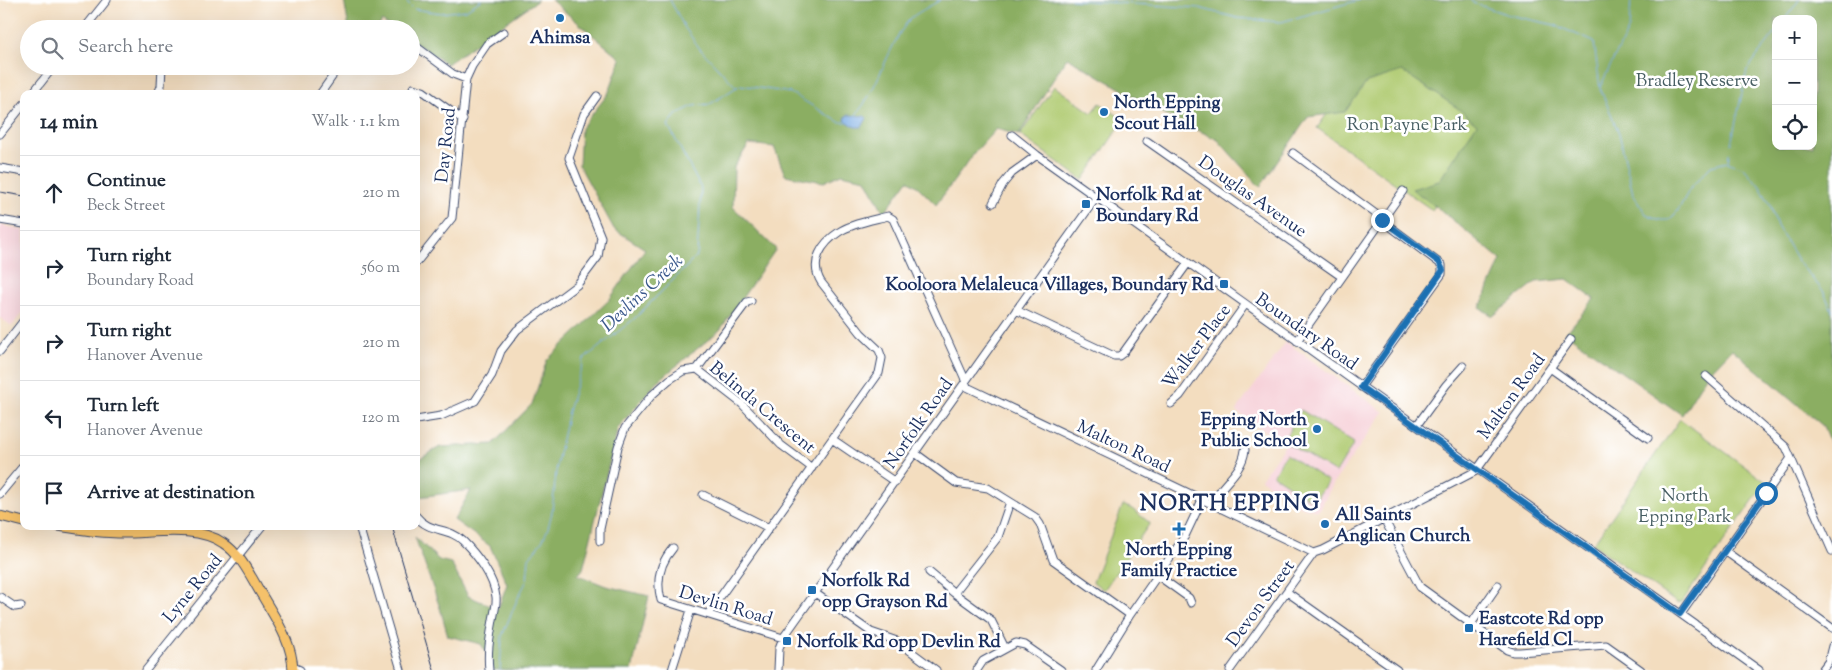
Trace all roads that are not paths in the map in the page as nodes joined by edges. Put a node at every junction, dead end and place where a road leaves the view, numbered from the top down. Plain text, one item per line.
1 (107, 0) edge
2 (91, 20) edge
3 (504, 32) dead end
4 (420, 49) edge
5 (47, 75) edge
6 (162, 75) edge
7 (332, 75) edge
8 (466, 79) junction
9 (413, 88) dead end
10 (35, 90) edge
11 (160, 90) edge
12 (323, 90) edge
13 (420, 90) edge
14 (420, 90) edge
15 (597, 96) dead end
16 (20, 109) edge
17 (463, 120) junction
18 (0, 134) edge
19 (1012, 135) dead end
20 (1147, 141) dead end
21 (1292, 153) dead end
22 (1036, 155) junction
23 (0, 168) edge
24 (20, 171) edge
25 (1403, 191) dead end
26 (1096, 198) junction
27 (993, 203) dead end
28 (0, 220) edge
29 (1382, 220) junction
30 (20, 223) edge
31 (420, 258) edge
32 (1188, 264) junction
33 (1342, 277) junction
34 (751, 301) dead end
35 (1245, 305) junction
36 (1016, 310) junction
37 (20, 325) edge
38 (1571, 339) dead end
39 (1297, 341) junction
40 (0, 351) edge
41 (1463, 366) dead end
42 (1550, 368) junction
43 (697, 369) junction
44 (1706, 376) dead end
45 (965, 382) junction
46 (1361, 387) junction
47 (1171, 404) dead end
48 (420, 419) edge
49 (1417, 425) junction
50 (1648, 438) dead end
51 (832, 439) junction
52 (1245, 450) dead end
53 (915, 453) junction
54 (1792, 458) junction
55 (812, 468) junction
56 (1477, 468) junction
57 (20, 469) edge
58 (894, 482) junction
59 (0, 494) edge
60 (703, 495) dead end
61 (1202, 500) junction
62 (1010, 502) junction
63 (1211, 504) junction
64 (0, 516) edge
65 (1384, 519) junction
66 (420, 520) edge
67 (20, 521) edge
68 (769, 528) junction
69 (104, 530) edge
70 (259, 530) edge
71 (360, 530) edge
72 (600, 541) dead end
73 (673, 548) dead end
74 (1832, 550) edge
75 (1724, 552) junction
76 (1314, 553) junction
77 (237, 556) junction
78 (929, 572) dead end
79 (1157, 575) junction
80 (1498, 585) dead end
81 (1287, 592) junction
82 (815, 593) junction
83 (954, 593) junction
84 (0, 597) edge
85 (1192, 603) dead end
86 (21, 606) dead end
87 (691, 610) junction
88 (708, 614) junction
89 (1680, 614) junction
90 (1130, 615) junction
91 (1471, 624) junction
92 (1832, 628) edge
93 (783, 638) junction
94 (1832, 646) edge
95 (1005, 648) junction
96 (296, 669) edge
97 (146, 670) edge
98 (401, 670) edge
99 (489, 670) edge
100 (672, 670) edge
101 (778, 670) edge
102 (936, 670) edge
103 (977, 670) edge
104 (1061, 670) edge
105 (1096, 670) edge
106 (1230, 670) edge
107 (1396, 670) edge
108 (1641, 670) edge
109 (1759, 670) edge
110 (1822, 670) edge

1 - 2 street
3 - 8 street, Day Road
4 - 8 street
5 - 10 street
6 - 11 street
7 - 12 street
8 - 17 street, Day Road
9 - 13 street
14 - 17 street
15 - 48 street
16 - 18 street
17 - 31 street, Day Road
19 - 22 street, Boundary Road
20 - 33 street, Douglas Avenue
21 - 29 street
22 - 26 street, Boundary Road
22 - 27 street
23 - 24 street
25 - 29 street
26 - 32 street, Boundary Road
26 - 36 street, Norfolk Road
28 - 30 street
29 - 33 street
29 - 46 street
32 - 35 street, Boundary Road
32 - 36 street
33 - 39 street
34 - 43 street
35 - 39 street, Boundary Road
35 - 47 street, Walker Place
36 - 45 street, Norfolk Road
37 - 40 street
38 - 42 street, Malton Road
39 - 46 street, Boundary Road
41 - 49 street
42 - 50 street
42 - 56 street, Malton Road
43 - 55 street, Belinda Crescent
43 - 72 street, Belinda Crescent
44 - 54 street
45 - 51 street
45 - 53 street, Norfolk Road
45 - 61 street, Malton Road
46 - 49 street, Boundary Road
49 - 56 street, Boundary Road
51 - 55 street
51 - 58 street
52 - 63 street
53 - 58 street, Norfolk Road
53 - 62 street
54 - 74 street
54 - 75 street
55 - 68 street
56 - 65 street, Malton Road
56 - 89 street, Boundary Road
57 - 59 street
58 - 82 street, Norfolk Road
60 - 68 street
61 - 63 street, Malton Road
61 - 79 street
62 - 83 street
62 - 90 street
63 - 76 street, Malton Road
64 - 67 main road
65 - 76 street, Malton Road
65 - 91 street
66 - 99 street
68 - 88 street
69 - 77 main road
70 - 77 street, Lyne Road
71 - 98 street
73 - 87 street, Devlin Road
75 - 89 street
75 - 92 street
76 - 81 street, Devon Street
77 - 96 main road
77 - 97 street, Lyne Road
78 - 83 street
79 - 85 street
79 - 90 street
80 - 91 street
81 - 106 street, Devon Street
81 - 107 street
82 - 93 street, Norfolk Road
82 - 102 street
83 - 95 street
84 - 86 street
87 - 88 street, Devlin Road
87 - 100 street
88 - 93 street, Devlin Road
89 - 109 street, Boundary Road
90 - 105 street
91 - 108 street
93 - 101 street, Norfolk Road
94 - 110 street
95 - 103 street
95 - 104 street

